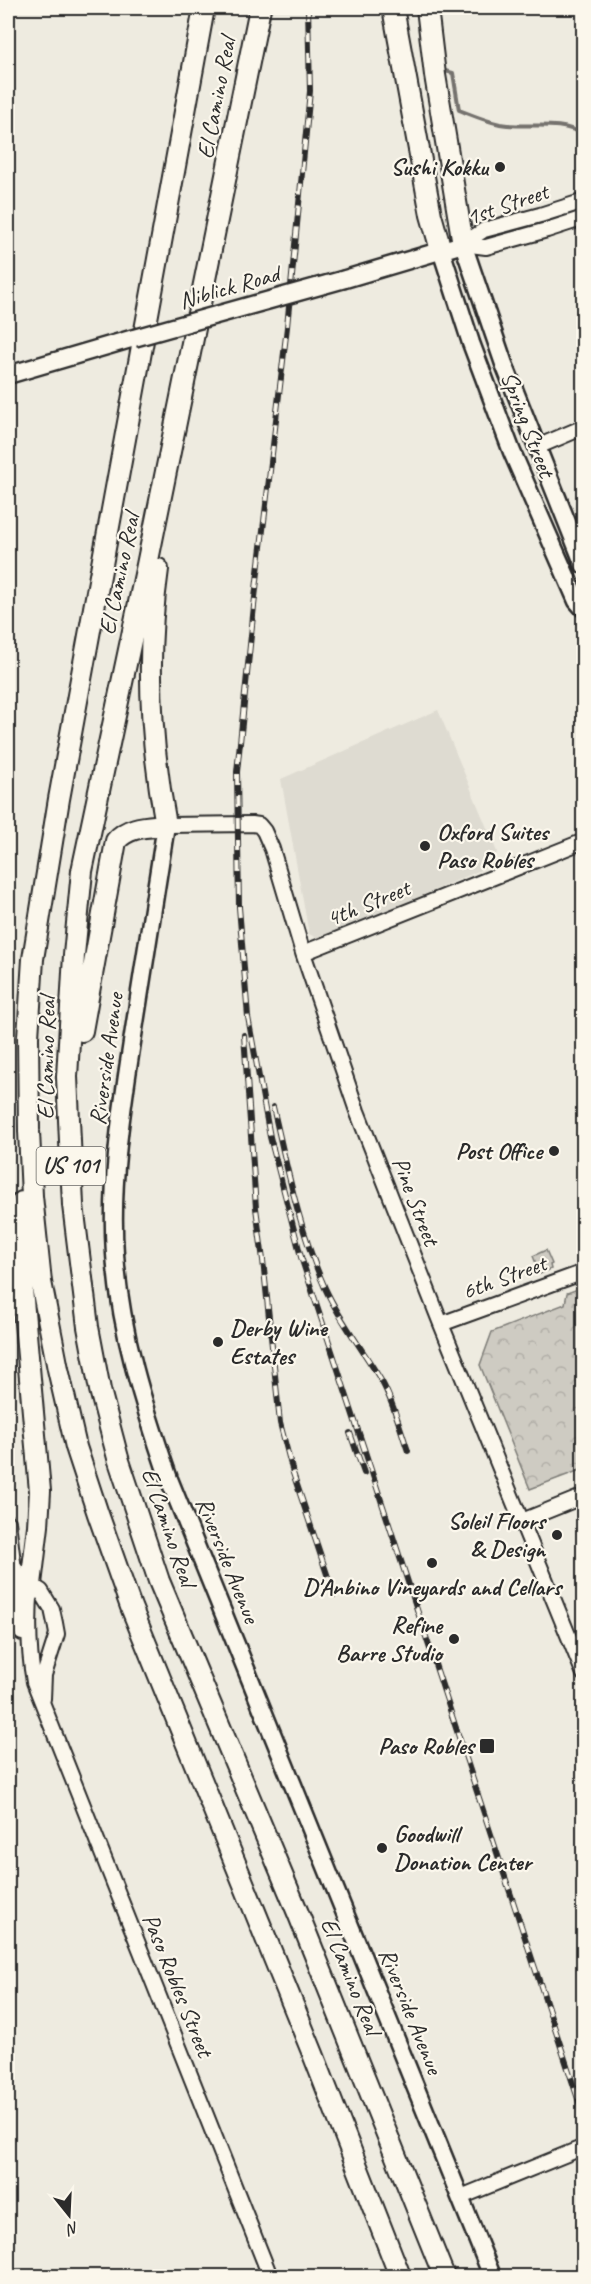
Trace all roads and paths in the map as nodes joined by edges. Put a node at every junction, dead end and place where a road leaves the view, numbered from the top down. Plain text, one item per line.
1 (204, 8) edge
2 (260, 8) edge
3 (393, 8) edge
4 (427, 8) edge
5 (584, 201) edge
6 (584, 218) edge
7 (463, 244) junction
8 (441, 250) junction
9 (186, 368) junction
10 (8, 375) edge
11 (584, 427) edge
12 (537, 447) junction
13 (584, 565) edge
14 (584, 609) edge
15 (166, 825) junction
16 (584, 840) edge
17 (303, 953) junction
18 (67, 1077) junction
19 (29, 1131) junction
20 (584, 1272) edge
21 (441, 1324) junction
22 (584, 1496) edge
23 (522, 1521) junction
24 (8, 1522) edge
25 (12, 1564) junction
26 (31, 1584) junction
27 (29, 1655) junction
28 (584, 1674) edge
29 (43, 1710) junction
30 (584, 2147) edge
31 (461, 2197) junction
32 (270, 2277) edge
33 (400, 2277) edge
34 (444, 2277) edge
35 (492, 2277) edge

1 - 19 highway, El Camino Real / US 101
2 - 9 highway, El Camino Real / US 101
3 - 8 highway
4 - 7 highway
5 - 7 street, 1st Street
6 - 7 street, 1st Street
7 - 8 main road, Niblick Road
7 - 12 main road, Spring Street
8 - 10 main road, Niblick Road, bridge
8 - 14 main road, Spring Street
9 - 15 highway
9 - 18 highway, El Camino Real / US 101
11 - 12 street
12 - 13 main road, Spring Street
15 - 17 street, Pine Street
15 - 18 highway
15 - 31 main road, Riverside Avenue
16 - 17 street, 4th Street
17 - 21 street, Pine Street
18 - 34 highway, El Camino Real / US 101
19 - 26 highway
19 - 33 highway, El Camino Real / US 101
20 - 21 street, 6th Street
21 - 23 street, Pine Street
22 - 23 street
23 - 28 street, Pine Street
24 - 25 street, Paso Robles Street
25 - 26 street, Paso Robles Street
25 - 27 street, Paso Robles Street
26 - 27 street, Paso Robles Street
26 - 29 street, Paso Robles Street
27 - 29 street, Paso Robles Street
29 - 32 street, Paso Robles Street
30 - 31 street
31 - 35 main road, Riverside Avenue

